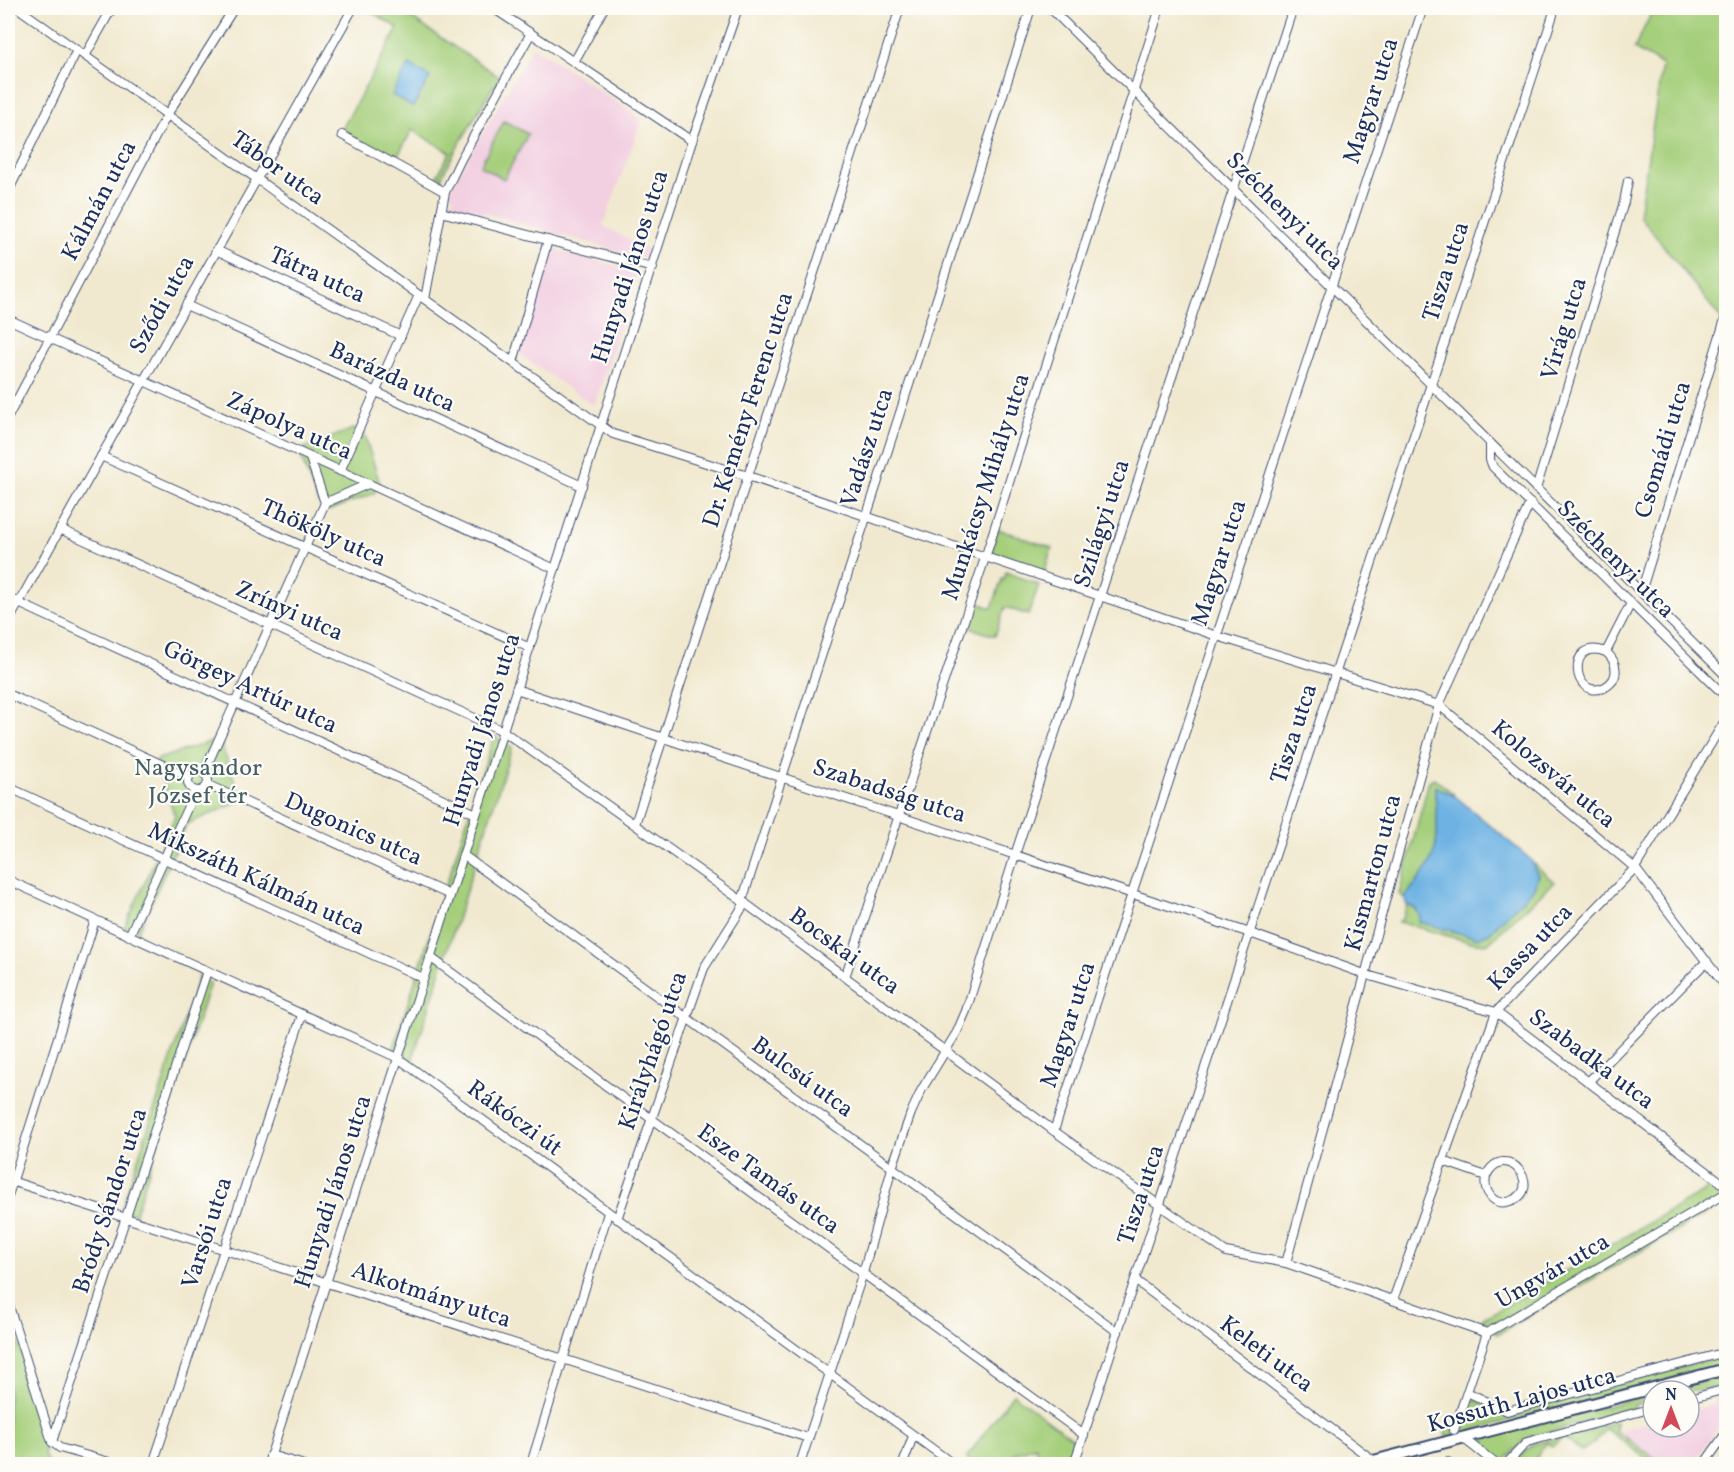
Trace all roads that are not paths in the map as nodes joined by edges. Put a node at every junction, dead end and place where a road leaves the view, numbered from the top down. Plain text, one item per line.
1 (18, 8) edge
2 (112, 8) edge
3 (234, 8) edge
4 (353, 8) edge
5 (492, 8) edge
6 (604, 8) edge
7 (738, 8) edge
8 (900, 8) edge
9 (1031, 8) edge
10 (1050, 8) edge
11 (1160, 8) edge
12 (1293, 8) edge
13 (1423, 8) edge
14 (1553, 15) dead end
15 (531, 33) junction
16 (76, 50) junction
17 (85, 56) junction
18 (574, 62) junction
19 (1134, 91) junction
20 (167, 115) junction
21 (342, 135) dead end
22 (692, 141) junction
23 (10, 179) edge
24 (257, 179) junction
25 (1628, 181) dead end
26 (1234, 189) junction
27 (8, 192) edge
28 (445, 192) junction
29 (441, 212) junction
30 (548, 240) junction
31 (216, 250) junction
32 (652, 267) junction
33 (1331, 286) junction
34 (422, 297) junction
35 (186, 305) junction
36 (8, 319) edge
37 (1725, 319) edge
38 (401, 336) junction
39 (49, 339) junction
40 (513, 362) junction
41 (142, 382) junction
42 (1431, 384) junction
43 (376, 392) junction
44 (8, 417) edge
45 (601, 425) junction
46 (1490, 443) junction
47 (101, 456) junction
48 (310, 458) junction
49 (340, 471) junction
50 (748, 476) junction
51 (368, 484) junction
52 (582, 486) junction
53 (1536, 489) junction
54 (325, 503) junction
55 (1530, 504) junction
56 (866, 516) junction
57 (60, 529) junction
58 (305, 547) junction
59 (985, 558) junction
60 (555, 569) junction
61 (1641, 592) junction
62 (1100, 596) junction
63 (8, 598) edge
64 (18, 603) junction
65 (1631, 603) junction
66 (8, 622) edge
67 (270, 625) junction
68 (1217, 636) junction
69 (530, 648) junction
70 (1606, 652) junction
71 (1336, 672) junction
72 (1726, 676) edge
73 (516, 689) junction
74 (8, 694) edge
75 (1726, 697) edge
76 (235, 703) junction
77 (1439, 705) junction
78 (1726, 719) edge
79 (503, 731) junction
80 (663, 738) junction
81 (204, 772) junction
82 (189, 777) junction
83 (782, 777) junction
84 (208, 785) junction
85 (8, 787) edge
86 (195, 791) junction
87 (476, 814) junction
88 (899, 816) junction
89 (634, 824) junction
90 (463, 855) junction
91 (1015, 855) junction
92 (164, 859) junction
93 (1635, 868) junction
94 (8, 880) edge
95 (1132, 894) junction
96 (450, 896) junction
97 (743, 902) junction
98 (95, 920) junction
99 (1250, 933) junction
100 (129, 936) junction
101 (430, 957) junction
102 (1707, 961) junction
103 (207, 971) junction
104 (1366, 975) junction
105 (845, 977) junction
106 (423, 978) junction
107 (1726, 987) edge
108 (1496, 1012) junction
109 (302, 1015) junction
110 (686, 1017) junction
111 (946, 1051) junction
112 (398, 1059) junction
113 (1588, 1082) junction
114 (652, 1119) junction
115 (1054, 1131) junction
116 (1443, 1161) junction
117 (892, 1168) junction
118 (1486, 1176) junction
119 (10, 1180) edge
120 (1726, 1186) edge
121 (1726, 1193) edge
122 (8, 1196) edge
123 (1159, 1206) junction
124 (608, 1213) junction
125 (126, 1218) junction
126 (617, 1219) junction
127 (223, 1249) junction
128 (1286, 1263) junction
129 (862, 1273) junction
130 (1135, 1280) junction
131 (325, 1282) junction
132 (1393, 1300) junction
133 (8, 1303) edge
134 (1118, 1332) junction
135 (1487, 1333) junction
136 (1726, 1352) edge
137 (563, 1359) junction
138 (1726, 1369) edge
139 (828, 1373) junction
140 (1726, 1389) edge
141 (1467, 1392) junction
142 (1701, 1396) edge
143 (1641, 1411) edge
144 (1454, 1430) dead end
145 (1726, 1433) edge
146 (913, 1436) junction
147 (1084, 1436) junction
148 (808, 1438) junction
149 (1463, 1438) junction
150 (52, 1442) junction
151 (270, 1455) junction
152 (1374, 1461) junction
153 (116, 1464) edge
154 (153, 1464) edge
155 (268, 1464) edge
156 (300, 1464) edge
157 (531, 1464) edge
158 (800, 1464) edge
159 (903, 1464) edge
160 (953, 1464) edge
161 (1074, 1464) edge
162 (1362, 1464) edge
163 (1496, 1464) edge
164 (1506, 1464) edge
165 (1704, 1464) edge

1 - 16 street, Tábor utca
2 - 17 street
3 - 20 street, Kálmán utca
4 - 24 street, Sződi utca
5 - 15 street
6 - 18 street
7 - 22 street, Hunyadi János utca
8 - 50 street, Dr. Kemény Ferenc utca
9 - 56 street, Vadász utca
10 - 19 street, Széchenyi utca
11 - 19 street, Munkácsy Mihály utca
12 - 26 street, Szilágyi utca
13 - 33 street, Magyar utca
14 - 42 street, Tisza utca
15 - 18 street
15 - 28 street
16 - 17 street, Tábor utca
16 - 23 street
17 - 20 street, Tábor utca
18 - 22 street
19 - 26 street, Széchenyi utca
19 - 59 street, Munkácsy Mihály utca
20 - 24 street, Tábor utca
20 - 39 street, Kálmán utca
21 - 28 street
22 - 32 street, Hunyadi János utca
23 - 27 street
24 - 31 street, Sződi utca
24 - 34 street, Tábor utca
25 - 53 street, Virág utca
26 - 33 street, Széchenyi utca
26 - 62 street, Szilágyi utca
28 - 29 street
29 - 30 street
29 - 34 street
30 - 32 street
30 - 40 street
31 - 35 street, Sződi utca
31 - 38 street, Tátra utca
32 - 45 street, Hunyadi János utca
33 - 42 street, Széchenyi utca
33 - 68 street, Magyar utca
34 - 38 street
34 - 40 street, Tábor utca
35 - 41 street, Sződi utca
35 - 43 street, Barázda utca
36 - 39 street, Zápolya utca
37 - 61 street, Csomádi utca
38 - 43 street
39 - 41 street, Zápolya utca
39 - 44 street, Kálmán utca
40 - 45 street, Tábor utca
41 - 47 street, Sződi utca
41 - 48 street, Zápolya utca
42 - 46 street, Széchenyi utca
42 - 71 street, Tisza utca
43 - 49 street
43 - 52 street, Barázda utca
45 - 50 street, Tábor utca
45 - 52 street, Hunyadi János utca
46 - 53 street, Széchenyi utca
46 - 55 street, Széchenyi utca
47 - 57 street, Sződi utca
47 - 58 street, Thököly utca
48 - 49 street, Zápolya utca
48 - 54 street
49 - 51 street, Zápolya utca
50 - 56 street, Tábor utca
50 - 80 street, Dr. Kemény Ferenc utca
51 - 54 street
51 - 60 street, Zápolya utca
52 - 60 street, Hunyadi János utca
53 - 61 street, Széchenyi utca
54 - 58 street
55 - 65 street, Széchenyi utca
55 - 77 street, Kismarton utca
56 - 59 street, Tábor utca
56 - 83 street, Vadász utca
57 - 64 street, Sződi utca
57 - 67 street, Zrínyi utca
58 - 67 street
58 - 69 street, Thököly utca
59 - 62 street, Kolozsvár utca
59 - 88 street, Munkácsy Mihály utca
60 - 69 street, Hunyadi János utca
61 - 72 street, Széchenyi utca
62 - 68 street, Kolozsvár utca
62 - 91 street, Szilágyi utca
63 - 64 street, Görgey Artúr utca
64 - 66 street, Sződi utca
64 - 76 street, Görgey Artúr utca
65 - 70 street
65 - 75 street, Széchenyi utca
67 - 76 street
67 - 79 street, Zrínyi utca
68 - 71 street, Kolozsvár utca
68 - 95 street, Magyar utca
69 - 73 street, Hunyadi János utca
70 - 70 street
71 - 77 street, Kolozsvár utca
71 - 99 street, Tisza utca
73 - 79 street, Hunyadi János utca
73 - 80 street, Szabadság utca
74 - 82 street
76 - 81 street
76 - 87 street, Görgey Artúr utca
77 - 93 street, Kolozsvár utca
77 - 104 street, Kismarton utca
78 - 93 street, Kassa utca
79 - 87 street, Hunyadi János utca
79 - 89 street, Bocskai utca
80 - 83 street, Szabadság utca
80 - 89 street, Dr. Kemény Ferenc utca
81 - 82 street
81 - 84 street
82 - 86 street
83 - 88 street, Szabadság utca
83 - 97 street, Vadász utca
84 - 86 street
84 - 96 street, Dugonics utca
85 - 92 street, Mikszáth Kálmán utca
86 - 92 street
87 - 90 street, Hunyadi János utca
88 - 91 street, Szabadság utca
88 - 105 street, Munkácsy Mihály utca
89 - 97 street, Bocskai utca
90 - 96 street, Hunyadi János utca
90 - 110 street, Bulcsú utca
91 - 95 street, Szabadság utca
91 - 111 street, Szilágyi utca
92 - 100 street
92 - 106 street, Mikszáth Kálmán utca
93 - 102 street, Kolozsvár utca
93 - 108 street, Kassa utca
94 - 98 street, Rákóczi út
95 - 99 street, Szabadság utca
95 - 115 street, Magyar utca
96 - 101 street, Hunyadi János utca
97 - 105 street, Bocskai utca
97 - 110 street, Királyhágó utca
98 - 100 street, Rákóczi út
98 - 119 street
99 - 104 street, Szabadka utca
99 - 123 street, Tisza utca
100 - 103 street, Rákóczi út
101 - 106 street, Hunyadi János utca
101 - 114 street, Esze Tamás utca
102 - 107 street, Kolozsvár utca
102 - 113 street
103 - 109 street, Rákóczi út
103 - 125 street, Bródy Sándor utca
104 - 108 street, Szabadka utca
104 - 128 street, Kismarton utca
105 - 111 street, Bocskai utca
106 - 112 street, Hunyadi János utca
108 - 113 street, Szabadka utca
108 - 116 street, Kassa utca
109 - 112 street, Rákóczi út
109 - 127 street, Varsói utca
110 - 114 street, Királyhágó utca
110 - 117 street, Bulcsú utca
111 - 115 street, Bocskai utca
111 - 117 street, Szilágyi utca
112 - 124 street, Rákóczi út
112 - 131 street, Hunyadi János utca
113 - 120 street, Szabadka utca
114 - 126 street, Királyhágó utca
114 - 129 street, Esze Tamás utca
115 - 123 street, Bocskai utca
116 - 118 street
116 - 132 street, Kassa utca
117 - 129 street, Szilágyi utca
117 - 134 street, Bulcsú utca
118 - 118 street
119 - 122 street
119 - 125 street, Alkotmány utca
121 - 135 street, Ungvár utca
123 - 128 street, Bocskai utca
123 - 130 street, Tisza utca
124 - 126 street, Rákóczi út
124 - 137 street
125 - 127 street, Alkotmány utca
125 - 150 street, Bródy Sándor utca
126 - 139 street, Rákóczi út
127 - 131 street, Alkotmány utca
127 - 154 street, Varsói utca
128 - 132 street, Bocskai utca
129 - 139 street, Szilágyi utca
129 - 147 street, Esze Tamás utca
130 - 134 street, Tisza utca
130 - 152 street, Keleti utca
131 - 137 street, Alkotmány utca
131 - 151 street, Hunyadi János utca
132 - 135 street, Bocskai utca
133 - 150 street
134 - 147 street, Tisza utca
135 - 141 street, Ungvár utca
136 - 141 street, Kossuth Lajos utca
137 - 148 street, Alkotmány utca
137 - 157 street
138 - 149 street, Kossuth Lajos utca
139 - 146 street, Rákóczi út
139 - 148 street, Szilágyi utca
140 - 142 street
141 - 144 street, Ungvár utca
143 - 164 street
145 - 165 street
146 - 159 street
146 - 160 street, Rákóczi út
147 - 161 street, Tisza utca
148 - 158 street, Szilágyi utca
149 - 152 street, Kossuth Lajos utca
149 - 163 street
150 - 153 street
151 - 155 street, Hunyadi János utca
151 - 156 street
152 - 162 street, Kossuth Lajos utca

